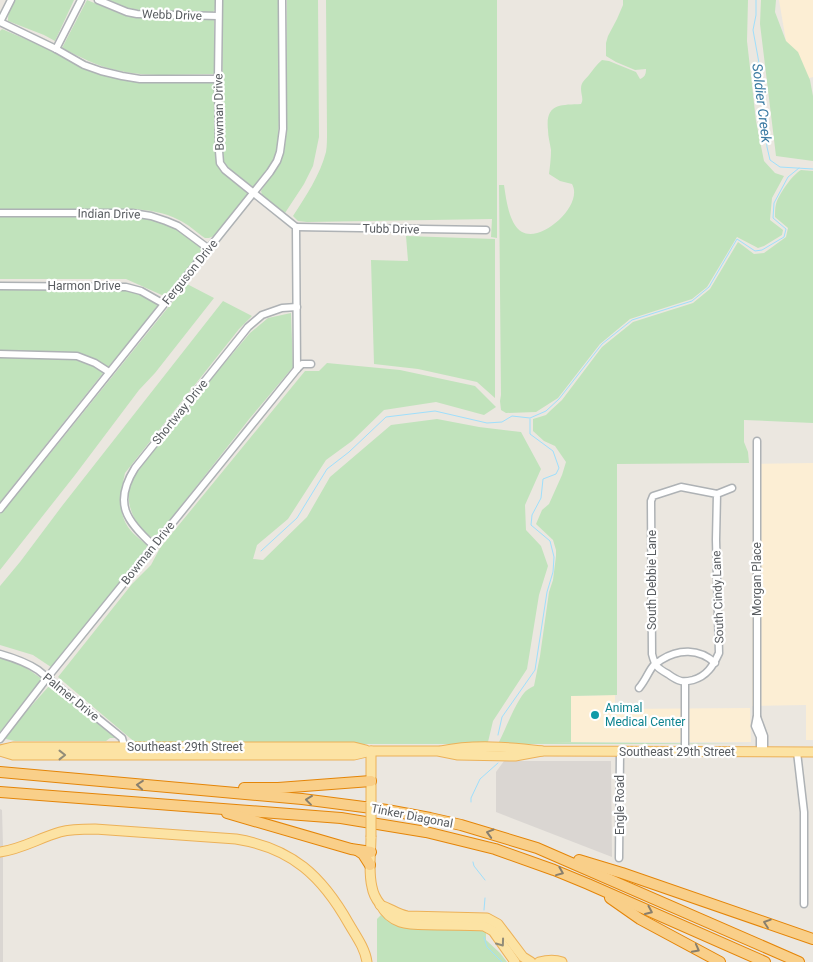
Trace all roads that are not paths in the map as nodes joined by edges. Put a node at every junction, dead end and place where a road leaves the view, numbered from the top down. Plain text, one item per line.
1 (10, 0) edge
2 (81, 0) edge
3 (98, 0) edge
4 (219, 0) edge
5 (282, 0) edge
6 (218, 16) junction
7 (0, 22) edge
8 (56, 49) junction
9 (218, 79) junction
10 (254, 192) junction
11 (0, 213) edge
12 (296, 227) junction
13 (486, 230) dead end
14 (209, 249) junction
15 (0, 286) edge
16 (164, 304) junction
17 (297, 307) junction
18 (0, 354) edge
19 (311, 364) dead end
20 (297, 369) junction
21 (109, 372) junction
22 (757, 441) dead end
23 (732, 488) dead end
24 (717, 494) junction
25 (0, 509) edge
26 (154, 546) junction
27 (0, 654) edge
28 (715, 663) junction
29 (654, 664) junction
30 (47, 678) junction
31 (685, 682) junction
32 (639, 688) dead end
33 (0, 739) edge
34 (0, 751) edge
35 (126, 751) junction
36 (371, 751) junction
37 (685, 751) junction
38 (620, 752) junction
39 (762, 752) junction
40 (797, 752) junction
41 (813, 752) edge
42 (0, 772) edge
43 (371, 786) junction
44 (188, 790) junction
45 (0, 792) edge
46 (209, 808) junction
47 (537, 848) junction
48 (357, 850) junction
49 (0, 852) edge
50 (370, 852) junction
51 (619, 858) dead end
52 (370, 865) junction
53 (588, 884) junction
54 (804, 904) dead end
55 (445, 921) junction
56 (813, 940) edge
57 (367, 962) edge
58 (515, 962) edge
59 (531, 962) edge
60 (539, 962) edge
61 (562, 962) edge
62 (720, 962) edge
63 (765, 962) edge
64 (799, 962) edge

1 - 7 street
2 - 8 street
3 - 6 street, Webb Drive
4 - 6 street, Bowman Drive
5 - 10 street, Ferguson Drive
6 - 9 street, Bowman Drive
7 - 8 street
8 - 9 street
9 - 10 street, Bowman Drive
10 - 12 street, Bowman Drive
10 - 14 street, Ferguson Drive
11 - 14 street, Indian Drive
12 - 13 street, Tubb Drive
12 - 17 street
14 - 16 street, Ferguson Drive
15 - 16 street, Harmon Drive
16 - 21 street, Ferguson Drive
17 - 20 street
17 - 26 street, Shortway Drive
18 - 21 street
19 - 20 street
20 - 26 street, Bowman Drive
21 - 25 street, Ferguson Drive
22 - 39 street, Morgan Place
23 - 24 street
24 - 28 street, South Cindy Lane
24 - 29 street, South Debbie Lane
26 - 30 street, Bowman Drive
27 - 30 street, Palmer Drive
28 - 29 street
28 - 31 street
29 - 31 street
29 - 32 street
30 - 33 street, Bowman Drive
30 - 35 street, Palmer Drive
31 - 37 street
34 - 35 main road, Southeast 29th Street
35 - 36 main road, Southeast 29th Street
36 - 38 main road, Southeast 29th Street
36 - 43 main road
37 - 38 main road, Southeast 29th Street
37 - 39 main road, Southeast 29th Street
38 - 51 street, Engle Road
39 - 40 main road, Southeast 29th Street
40 - 41 main road, Southeast 29th Street
40 - 54 street
44 -> 42 highway, Tinker Diagonal
43 - 44 highway
43 - 50 main road, bridge
47 -> 44 highway, Tinker Diagonal
45 - 46 highway, Tinker Diagonal
46 - 48 highway
46 -> 53 highway, Tinker Diagonal
56 -> 47 highway
47 - 64 highway, Tinker Diagonal
48 - 50 highway
48 - 52 highway
49 - 57 main road
50 - 52 main road
52 - 55 main road
53 -> 62 highway
53 -> 63 highway, Tinker Diagonal
55 -> 58 main road
55 - 59 main road
60 - 61 main road

